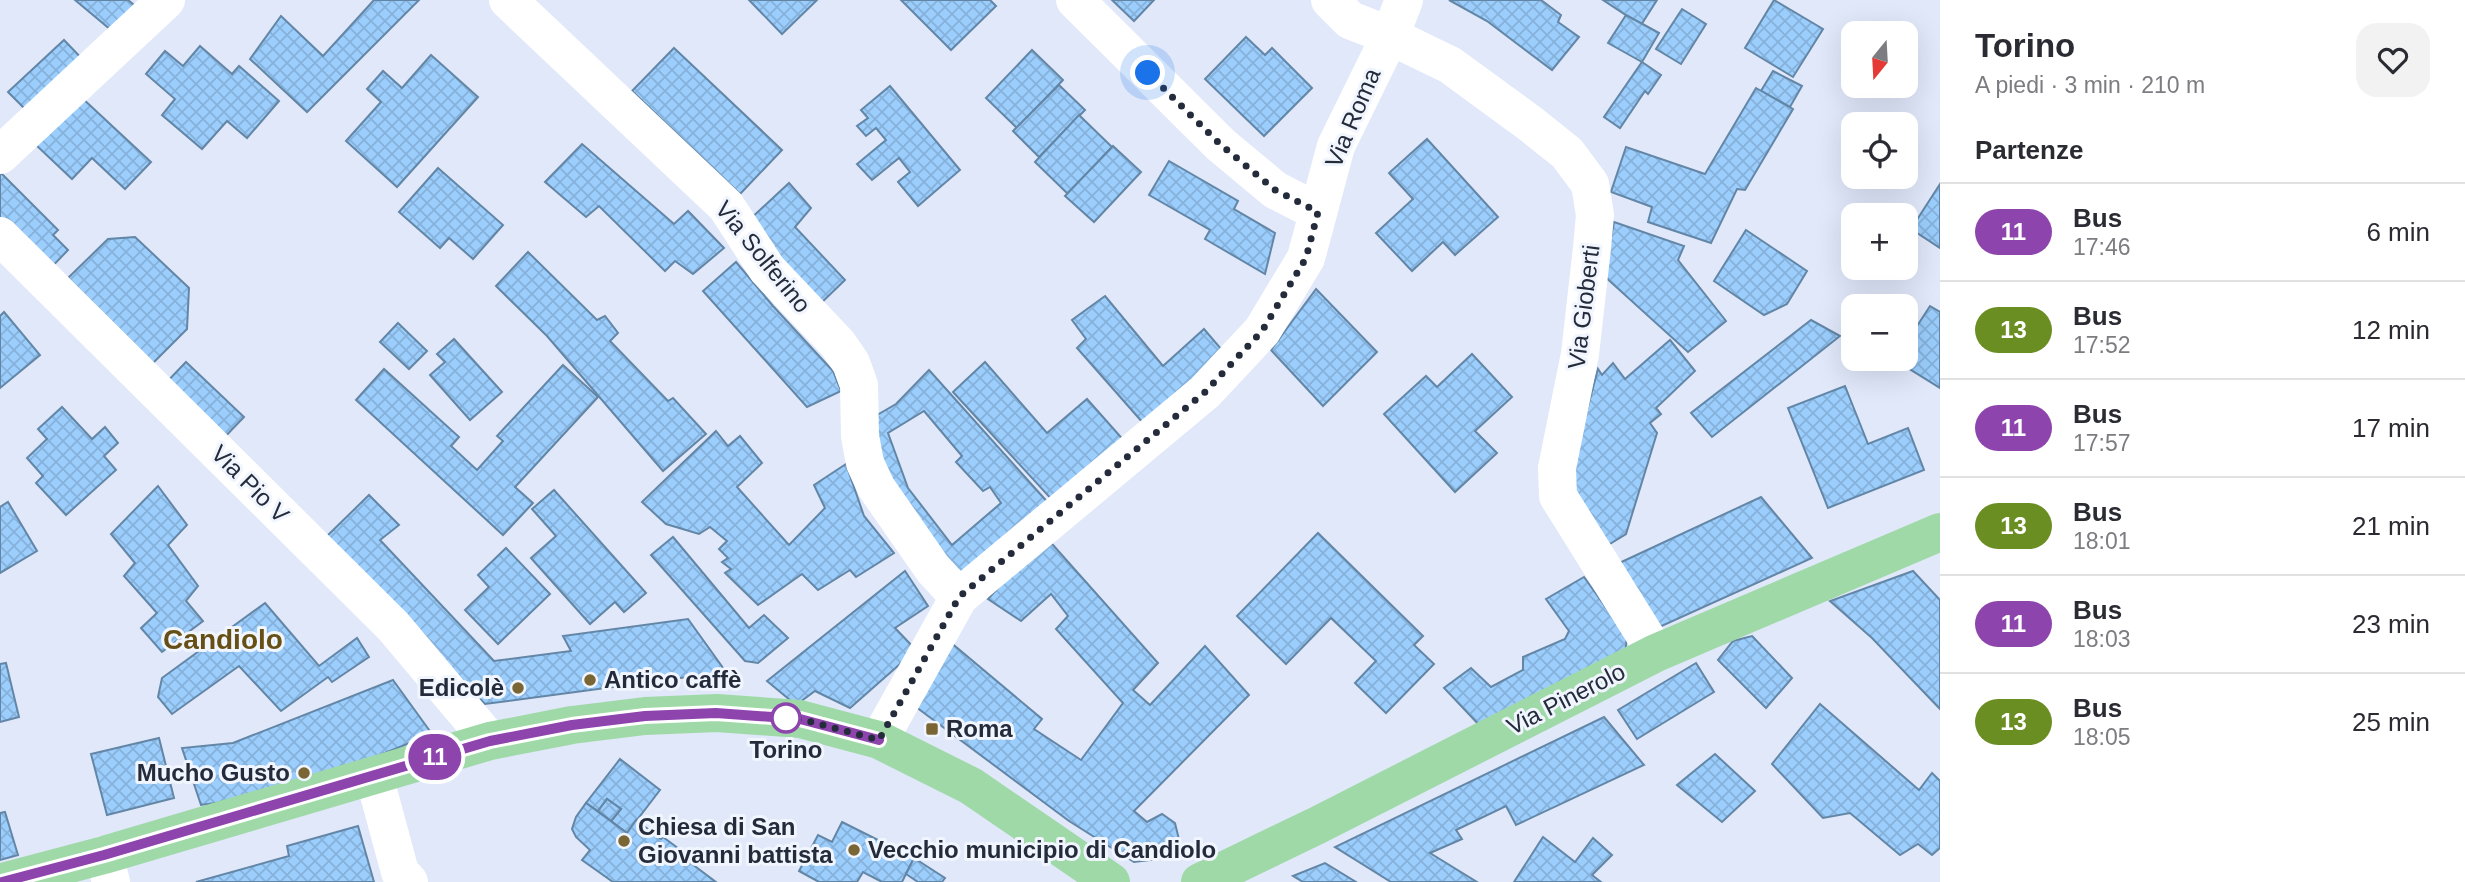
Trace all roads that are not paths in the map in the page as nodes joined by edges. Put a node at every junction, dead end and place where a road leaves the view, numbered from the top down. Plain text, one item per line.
1 (166, 0) edge
2 (508, 0) edge
3 (1075, 0) edge
4 (1330, 0) edge
5 (1404, 0) edge
6 (1390, 36) junction
7 (0, 155) edge
8 (1318, 212) junction
9 (4, 248) edge
10 (1940, 532) edge
11 (959, 597) junction
12 (1656, 653) junction
13 (879, 740) junction
14 (490, 741) junction
15 (374, 776) junction
16 (108, 869) edge
17 (1217, 878) edge
18 (2, 882) edge
19 (409, 882) edge
20 (1111, 882) edge

1 - 7 street
2 - 11 street, Via Solferino
3 - 8 street
4 - 6 street, Via Gioberti
5 - 6 street, Via Roma
6 - 8 street, Via Roma
6 - 12 street, Via Gioberti
8 - 11 street, Via Roma
9 - 14 street, Via Pio V
10 - 12 main road, Via Pinerolo
11 - 13 street, Via Roma
12 - 17 main road, Via Pinerolo
13 - 14 main road
13 - 20 main road
14 - 15 main road
15 - 16 main road
15 - 19 street
16 - 18 main road

